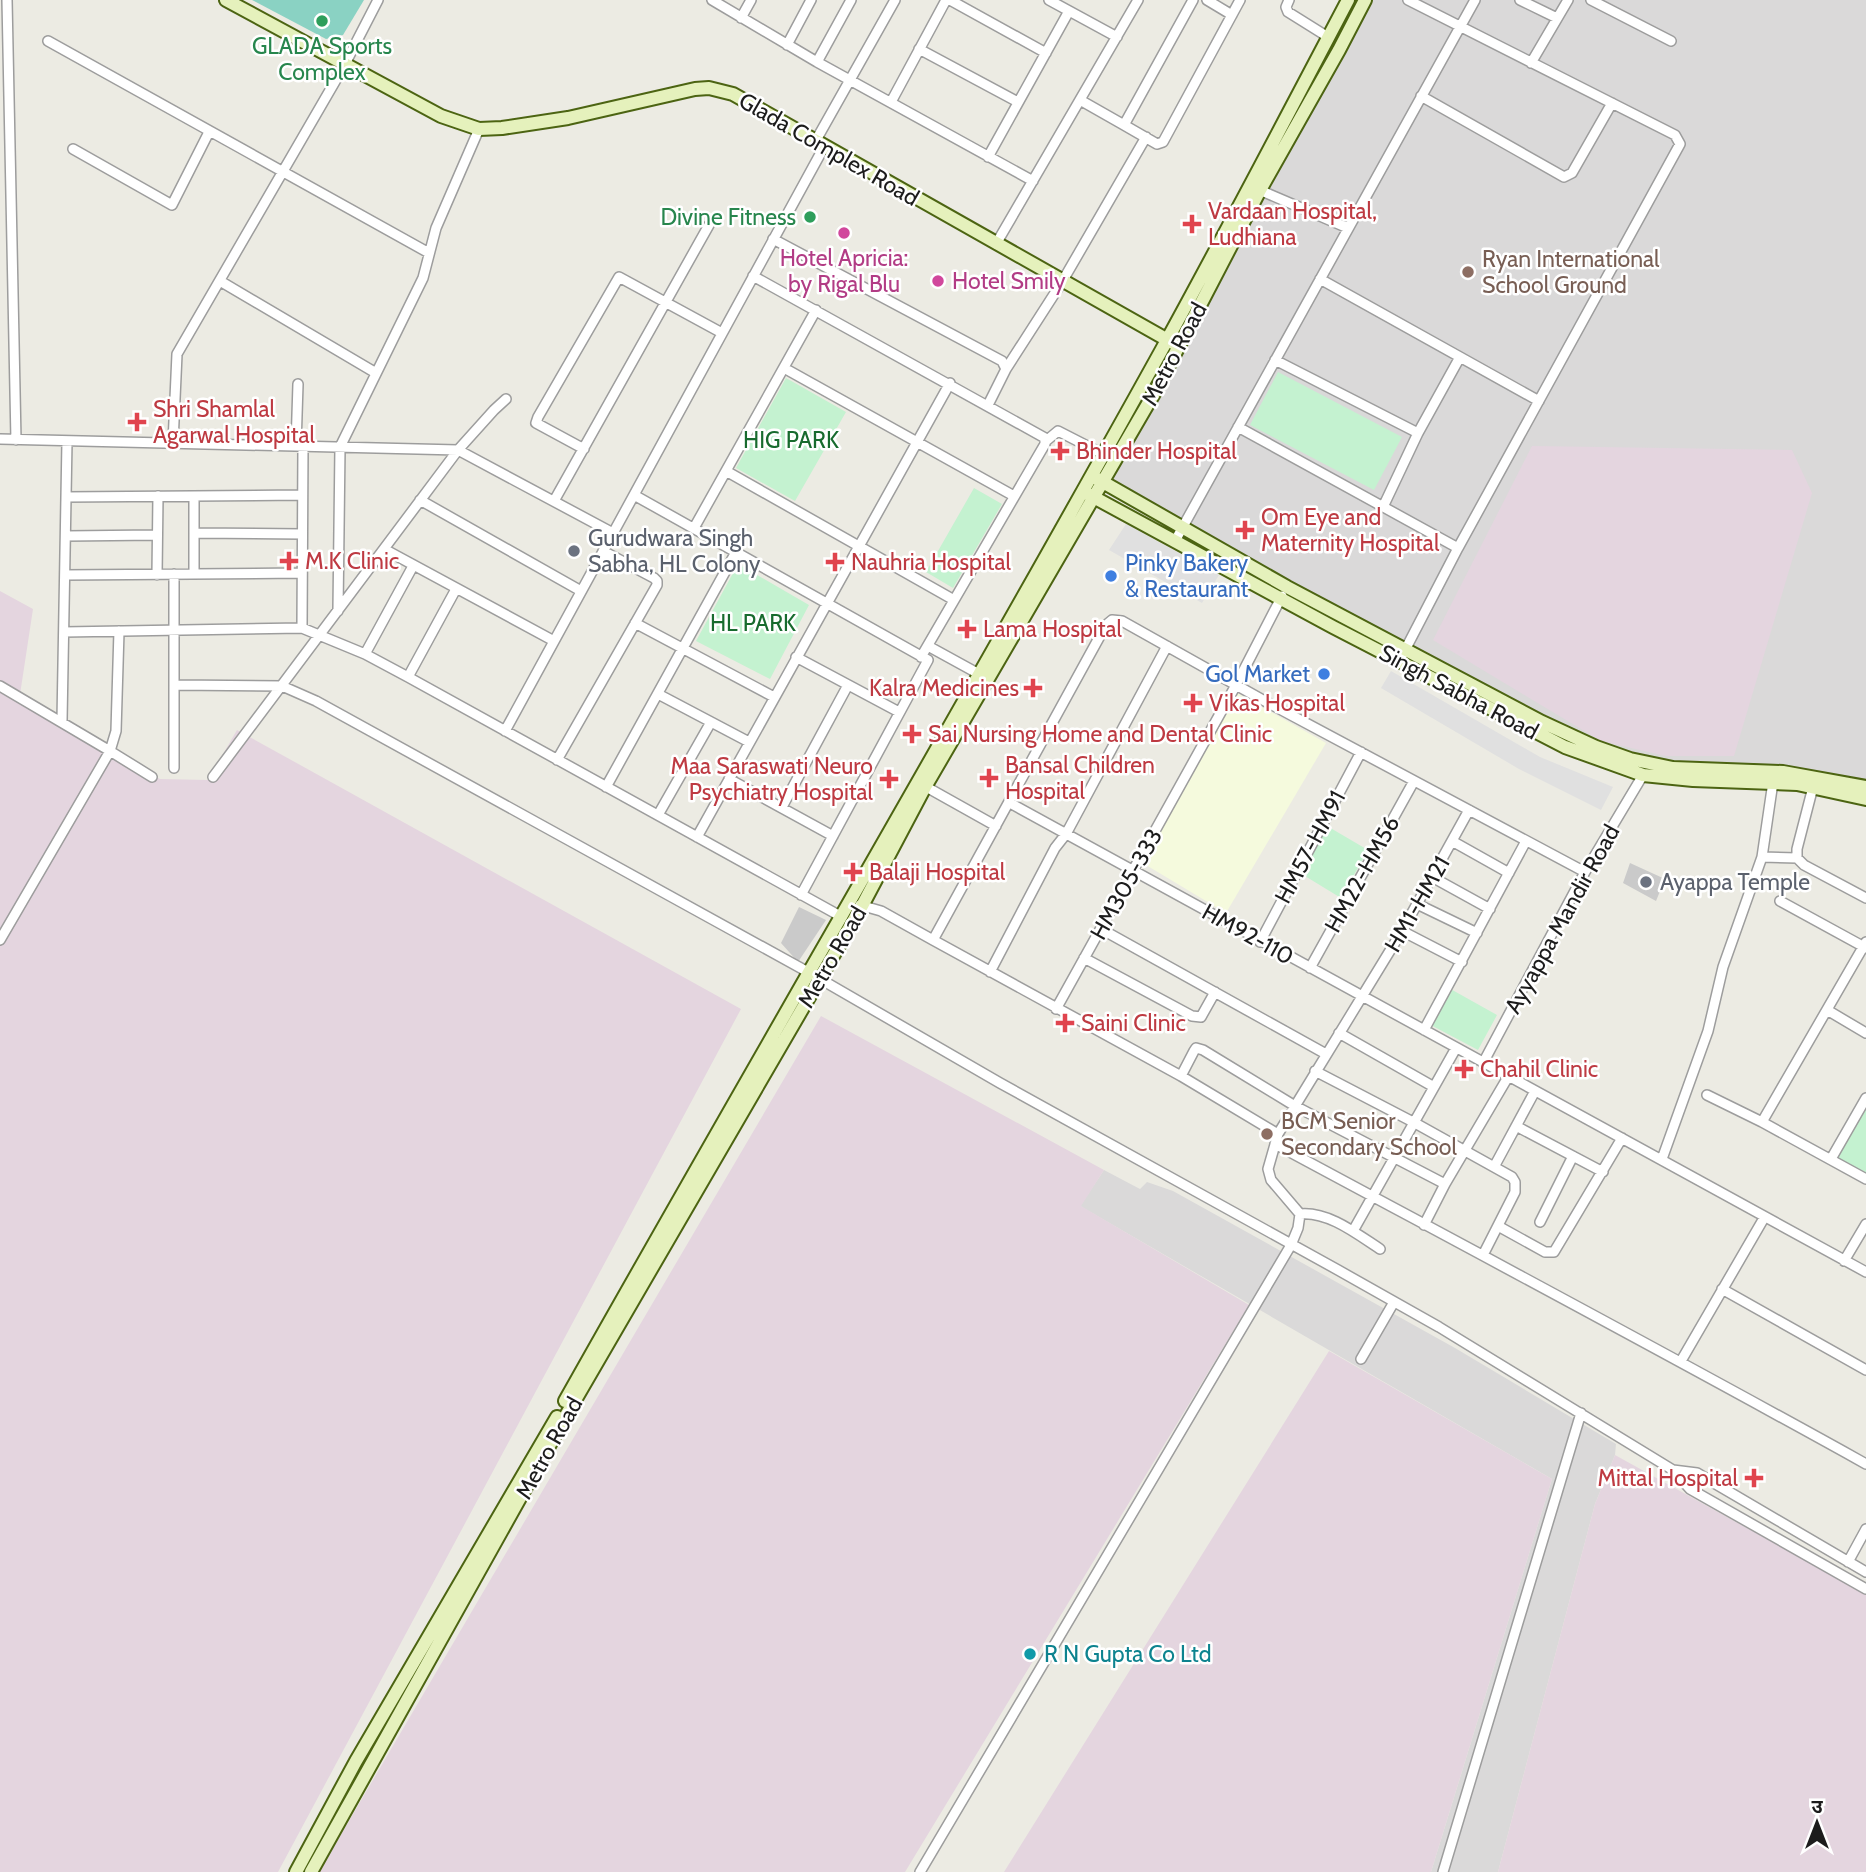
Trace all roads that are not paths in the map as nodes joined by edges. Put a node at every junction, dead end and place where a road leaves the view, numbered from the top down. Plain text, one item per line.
1 (8, 0) edge
2 (226, 0) edge
3 (377, 0) edge
4 (712, 0) edge
5 (751, 0) edge
6 (811, 0) edge
7 (851, 0) edge
8 (895, 0) edge
9 (948, 0) edge
10 (1049, 0) edge
11 (1138, 0) edge
12 (1193, 0) edge
13 (1207, 0) edge
14 (1240, 0) edge
15 (1289, 0) edge
16 (1348, 0) edge
17 (1364, 0) edge
18 (1408, 0) edge
19 (1475, 0) edge
20 (1520, 0) edge
21 (1568, 0) edge
22 (1591, 0) edge
23 (1069, 11) junction
24 (1232, 15) junction
25 (741, 18) junction
26 (1557, 18) junction
27 (1461, 27) junction
28 (1117, 37) junction
29 (1328, 37) junction
30 (48, 41) dead end
31 (1671, 41) dead end
32 (787, 45) junction
33 (919, 49) junction
34 (1046, 53) junction
35 (817, 62) junction
36 (1531, 63) junction
37 (344, 66) junction
38 (5, 78) edge
39 (849, 80) junction
40 (1421, 96) junction
41 (1080, 100) junction
42 (891, 102) junction
43 (1018, 102) junction
44 (1612, 103) junction
45 (1124, 125) junction
46 (479, 129) junction
47 (5, 131) edge
48 (209, 132) junction
49 (1146, 138) junction
50 (819, 144) junction
51 (73, 149) dead end
52 (989, 157) junction
53 (282, 173) junction
54 (1033, 181) junction
55 (1255, 188) junction
56 (709, 225) dead end
57 (1348, 228) junction
58 (774, 239) junction
59 (996, 244) junction
60 (429, 253) junction
61 (753, 276) junction
62 (1320, 279) junction
63 (220, 281) junction
64 (1062, 282) junction
65 (666, 302) junction
66 (816, 310) junction
67 (722, 334) junction
68 (1167, 340) junction
69 (1179, 347) junction
70 (1460, 357) junction
71 (1275, 360) junction
72 (784, 368) junction
73 (1006, 369) junction
74 (376, 373) junction
75 (950, 383) junction
76 (298, 384) dead end
77 (506, 399) dead end
78 (1539, 401) junction
79 (988, 405) junction
80 (1238, 427) junction
81 (1418, 433) junction
82 (0, 439) edge
83 (16, 440) junction
84 (67, 441) junction
85 (1046, 441) junction
86 (917, 442) junction
87 (173, 443) junction
88 (299, 446) junction
89 (340, 447) junction
90 (584, 449) junction
91 (458, 450) junction
92 (1103, 454) junction
93 (726, 471) junction
94 (1096, 478) junction
95 (1087, 494) junction
96 (302, 495) junction
97 (634, 495) junction
98 (1014, 495) junction
99 (158, 496) junction
100 (194, 496) junction
101 (66, 497) junction
102 (421, 500) junction
103 (554, 501) junction
104 (1382, 507) junction
105 (694, 528) junction
106 (1182, 528) junction
107 (194, 533) junction
108 (613, 533) junction
109 (302, 534) junction
110 (158, 535) junction
111 (66, 536) junction
112 (1175, 541) junction
113 (858, 546) junction
114 (1458, 548) junction
115 (384, 549) junction
116 (603, 551) junction
117 (736, 552) junction
118 (413, 566) junction
119 (302, 573) junction
120 (194, 574) junction
121 (65, 575) junction
122 (157, 575) junction
123 (174, 575) junction
124 (456, 589) junction
125 (581, 591) junction
126 (1284, 592) junction
127 (954, 600) junction
128 (826, 603) junction
129 (338, 611) junction
130 (635, 623) junction
131 (302, 628) junction
132 (174, 630) junction
133 (119, 631) junction
134 (64, 632) junction
135 (321, 634) junction
136 (554, 641) junction
137 (928, 646) junction
138 (1167, 646) junction
139 (682, 649) junction
140 (365, 654) junction
141 (1402, 655) junction
142 (796, 657) junction
143 (921, 657) junction
144 (979, 674) junction
145 (408, 677) junction
146 (0, 685) edge
147 (174, 685) junction
148 (848, 685) junction
149 (1236, 685) junction
150 (282, 686) junction
151 (658, 694) junction
152 (774, 697) junction
153 (899, 712) junction
154 (62, 721) junction
155 (710, 722) junction
156 (505, 731) junction
157 (749, 743) junction
158 (110, 751) junction
159 (1361, 752) junction
160 (557, 760) junction
161 (174, 768) dead end
162 (1643, 775) junction
163 (152, 777) dead end
164 (213, 777) dead end
165 (729, 779) junction
166 (1414, 781) junction
167 (1773, 782) junction
168 (1814, 782) junction
169 (921, 784) junction
170 (606, 787) junction
171 (1866, 787) edge
172 (1866, 799) edge
173 (1010, 803) junction
174 (782, 807) junction
175 (1469, 810) junction
176 (657, 816) junction
177 (996, 826) junction
178 (1066, 834) junction
179 (833, 836) junction
180 (697, 837) junction
181 (1452, 841) junction
182 (1526, 841) junction
183 (1762, 857) junction
184 (1797, 858) junction
185 (1133, 871) junction
186 (1585, 872) junction
187 (1509, 873) junction
188 (1432, 877) junction
189 (801, 895) junction
190 (1866, 898) edge
191 (1780, 901) dead end
192 (856, 903) junction
193 (1417, 904) junction
194 (1490, 909) junction
195 (842, 918) junction
196 (1101, 929) junction
197 (1402, 931) junction
198 (1477, 933) junction
199 (0, 940) edge
200 (933, 940) junction
201 (1260, 942) junction
202 (1865, 945) edge
203 (1084, 958) junction
204 (1462, 962) junction
205 (1310, 968) junction
206 (990, 972) junction
207 (814, 975) junction
208 (1215, 992) junction
209 (1363, 997) junction
210 (1056, 1009) junction
211 (1827, 1010) junction
212 (1424, 1030) junction
213 (1339, 1033) junction
214 (1866, 1033) edge
215 (1456, 1048) junction
216 (1326, 1054) junction
217 (1483, 1063) junction
218 (1315, 1071) junction
219 (1181, 1076) junction
220 (1508, 1077) junction
221 (1434, 1087) junction
222 (1535, 1091) junction
223 (1707, 1095) dead end
224 (1866, 1098) edge
225 (1294, 1106) junction
226 (1762, 1122) junction
227 (1415, 1123) junction
228 (1516, 1126) junction
229 (1622, 1138) junction
230 (1276, 1139) junction
231 (1466, 1151) junction
232 (1573, 1156) junction
233 (1662, 1159) junction
234 (1831, 1159) junction
235 (1395, 1160) junction
236 (1494, 1167) junction
237 (1603, 1172) junction
238 (1866, 1179) edge
239 (1445, 1184) junction
240 (1371, 1195) junction
241 (1300, 1214) junction
242 (1764, 1217) junction
243 (1540, 1222) dead end
244 (1866, 1224) edge
245 (1424, 1225) junction
246 (1498, 1226) junction
247 (1353, 1231) junction
248 (1291, 1245) junction
249 (1380, 1249) dead end
250 (1483, 1255) junction
251 (1844, 1261) junction
252 (1866, 1272) edge
253 (1722, 1289) junction
254 (1394, 1302) junction
255 (1361, 1359) dead end
256 (1681, 1361) junction
257 (1866, 1370) edge
258 (1581, 1413) junction
259 (1866, 1464) edge
260 (1673, 1470) junction
261 (1866, 1528) edge
262 (1848, 1562) junction
263 (1866, 1572) edge
264 (1866, 1589) edge
265 (296, 1872) edge
266 (311, 1872) edge
267 (920, 1872) edge
268 (1443, 1872) edge

1 - 38 street
2 - 37 street, Glada Complex Road
3 - 37 street
4 - 25 street
5 - 25 street
6 - 32 street
7 - 35 street
8 - 39 street
9 - 33 street
9 - 34 street
10 - 23 street
11 - 28 street
12 - 45 street
13 - 24 street
14 - 24 street
15 - 29 street
16 - 29 street, Metro Road
17 - 55 street, Metro Road
18 - 27 street
19 - 27 street
20 - 26 street
21 - 26 street
22 - 31 street
23 - 28 street
23 - 34 street
24 - 49 street
25 - 32 street
26 - 36 street
27 - 36 street
27 - 40 street
28 - 41 street
29 - 55 street, Metro Road
30 - 48 street
32 - 35 street
33 - 42 street
33 - 43 street
34 - 43 street
35 - 39 street
36 - 44 street
37 - 46 street, Glada Complex Road
37 - 53 street
38 - 47 street
39 - 42 street
39 - 50 street
40 - 44 street
40 - 57 street
41 - 45 street
41 - 54 street
42 - 52 street
43 - 52 street
44 - 78 street
45 - 49 street
46 - 50 street, Glada Complex Road
46 - 60 street
47 - 83 street
48 - 51 street
48 - 53 street
49 - 64 street
50 - 58 street
50 - 59 street, Glada Complex Road
52 - 54 street
53 - 60 street
53 - 63 street
54 - 59 street
55 - 57 street
55 - 68 street, Metro Road
55 - 69 street, Metro Road
56 - 65 street
57 - 62 street
58 - 61 street
58 - 73 street
59 - 64 street, Glada Complex Road
60 - 74 street
61 - 66 street
61 - 67 street
62 - 70 street
62 - 71 street
63 - 74 street
63 - 87 street
64 - 68 street, Glada Complex Road
64 - 73 street
65 - 67 street
65 - 90 street
65 - 90 street
66 - 72 street
66 - 75 street
67 - 97 street
68 - 69 street, Glada Complex Road
68 - 92 street, Metro Road
69 - 94 street, Metro Road
70 - 78 street
70 - 81 street
71 - 80 street
71 - 81 street
72 - 86 street
72 - 93 street
73 - 79 street
74 - 89 street
75 - 79 street
75 - 86 street
76 - 88 street
77 - 91 street
78 - 114 street
79 - 85 street
80 - 104 street
80 - 106 street
81 - 104 street
82 - 83 street
83 - 84 street
84 - 87 street
84 - 101 street
85 - 92 street
85 - 98 street
86 - 98 street
86 - 113 street
87 - 88 street
88 - 89 street
88 - 96 street
89 - 91 street
89 - 129 street
90 - 103 street
91 - 102 street
91 - 103 street
92 - 94 street, Metro Road
93 - 105 street
93 - 113 street
94 - 95 street, Metro Road
94 - 106 street, Singh Sabha Road
95 - 112 street, Singh Sabha Road
95 - 144 street, Metro Road
95 - 169 street, Metro Road
96 - 100 street
96 - 109 street
97 - 105 street
97 - 108 street
98 - 127 street
99 - 100 street
99 - 101 street
99 - 110 street
100 - 107 street
101 - 111 street
102 - 115 street
102 - 125 street
103 - 108 street
104 - 114 street
105 - 117 street
106 - 112 street
106 - 126 street, Singh Sabha Road
107 - 109 street
107 - 120 street
108 - 116 street
109 - 119 street
110 - 111 street
110 - 122 street
111 - 121 street
112 - 126 street, Singh Sabha Road
113 - 127 street
113 - 128 street
114 - 141 street
115 - 118 street
115 - 129 street
116 - 125 street
116 - 130 street
117 - 128 street
117 - 139 street
118 - 124 street
118 - 140 street
119 - 120 street
119 - 131 street
120 - 123 street
121 - 122 street
121 - 134 street
122 - 123 street
123 - 132 street
124 - 136 street
124 - 145 street
125 - 136 street
126 - 141 street, Singh Sabha Road
126 - 149 street, HM305-333
127 - 137 street
128 - 142 street
128 - 143 street
129 - 135 street
130 - 139 street
130 - 160 street
131 - 132 street
131 - 135 street
132 - 133 street
132 - 147 street
133 - 134 street
133 - 158 street
134 - 154 street
135 - 140 street
135 - 150 street
136 - 156 street
137 - 143 street
137 - 144 street
138 - 149 street
138 - 173 street
138 - 178 street
139 - 151 street
139 - 152 street
140 - 145 street
141 - 162 street, Singh Sabha Road
141 - 168 street, Singh Sabha Road
142 - 148 street
142 - 152 street
143 - 153 street
144 - 169 street, Metro Road
145 - 156 street
146 - 154 street
147 - 150 street
147 - 161 street
148 - 153 street
148 - 174 street
149 - 159 street
149 - 185 street, HM305-333
150 - 164 street
150 - 207 street
151 - 155 street
151 - 170 street
152 - 157 street
153 - 179 street
154 - 158 street
155 - 157 street
155 - 176 street
156 - 160 street
157 - 165 street
158 - 163 street
158 - 199 street
159 - 166 street
159 - 201 street, HM57-HM91
160 - 170 street
162 - 167 street, Singh Sabha Road
162 - 186 street, Ayyappa Mandir Road
165 - 174 street
165 - 180 street
166 - 175 street
166 - 205 street, HM22-HM56
167 - 168 street, Singh Sabha Road
167 - 183 street
168 - 171 street, Singh Sabha Road
168 - 172 street, Singh Sabha Road
168 - 184 street
169 - 177 street
169 - 192 street, Metro Road
170 - 176 street
173 - 177 street
173 - 178 street, HM92-110
174 - 179 street
175 - 181 street, HM1-HM21
175 - 182 street
176 - 180 street
177 - 200 street
178 - 185 street, HM92-110
178 - 206 street
179 - 189 street
180 - 189 street
181 - 187 street
181 - 188 street, HM1-HM21
182 - 186 street
182 - 187 street
183 - 184 street
183 - 233 street
184 - 190 street
185 - 196 street, HM305-333
185 - 201 street, HM92-110
186 - 217 street, Ayyappa Mandir Road
187 - 194 street
188 - 193 street, HM1-HM21
188 - 194 street
189 - 195 street
191 - 202 street
192 - 195 street, Metro Road
192 - 200 street
192 - 207 street, Metro Road
193 - 197 street, HM1-HM21
193 - 198 street
194 - 198 street
195 - 207 street, Metro Road
196 - 203 street, HM305-333
196 - 208 street
197 - 204 street
197 - 209 street, HM1-HM21
198 - 204 street
200 - 206 street
201 - 205 street, HM92-110
202 - 211 street
203 - 208 street
203 - 210 street, HM305-333
204 - 212 street
205 - 209 street, HM92-110
206 - 210 street
207 - 248 street
207 - 265 street, Metro Road
207 - 266 street, Metro Road
208 - 216 street
209 - 212 street, HM92-110
209 - 213 street, HM1-HM21
210 - 219 street
211 - 214 street
211 - 226 street
212 - 215 street, HM92-110
213 - 216 street, HM1-HM21
213 - 221 street
215 - 217 street, HM92-110
215 - 221 street
216 - 218 street, HM1-HM21
217 - 220 street, HM92-110
218 - 225 street, HM1-HM21
218 - 227 street
219 - 225 street
219 - 230 street
220 - 222 street, HM92-110
220 - 231 street
221 - 227 street
222 - 228 street
222 - 229 street, HM92-110
223 - 226 street
224 - 234 street
225 - 230 street, HM1-HM21
225 - 235 street
226 - 234 street
227 - 231 street
227 - 235 street
228 - 232 street
228 - 236 street
229 - 233 street, HM92-110
229 - 237 street
230 - 240 street
230 - 241 street
231 - 236 street
231 - 239 street
232 - 237 street
232 - 243 street
233 - 242 street, HM92-110
234 - 238 street
235 - 239 street
235 - 240 street
236 - 246 street
237 - 246 street
239 - 245 street
240 - 245 street
240 - 247 street
241 - 247 street
241 - 248 street
242 - 251 street, HM92-110
242 - 253 street
244 - 251 street
245 - 250 street
246 - 250 street
247 - 249 street
248 - 254 street
248 - 267 street
250 - 256 street
251 - 252 street, HM92-110
253 - 256 street
253 - 257 street
254 - 255 street
254 - 258 street
256 - 259 street
258 - 260 street
258 - 268 street
260 - 262 street
260 - 264 street
261 - 262 street
262 - 263 street

